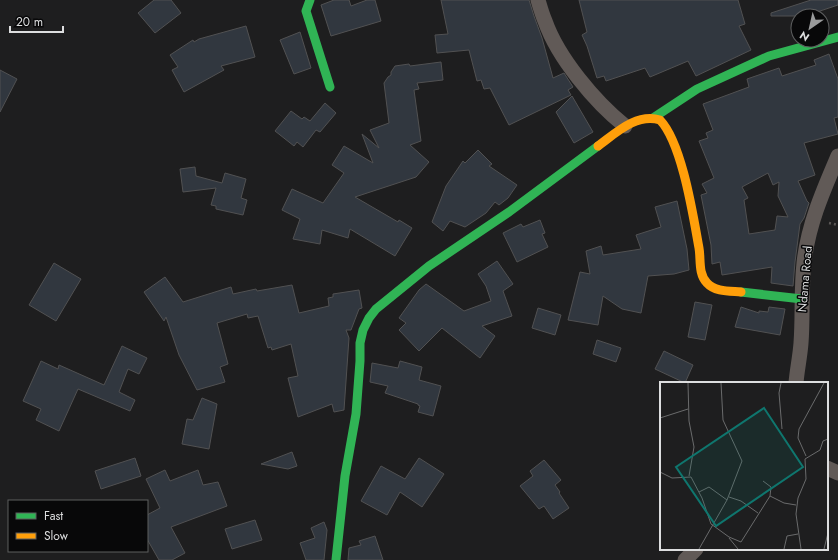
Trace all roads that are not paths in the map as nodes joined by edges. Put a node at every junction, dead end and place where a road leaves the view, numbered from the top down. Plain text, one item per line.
1 (310, 0) edge
2 (538, 0) edge
3 (838, 37) edge
4 (330, 87) dead end
5 (653, 118) junction
6 (625, 126) junction
7 (838, 156) edge
8 (802, 299) junction
9 (796, 382) edge
10 (828, 468) edge
11 (838, 473) edge
12 (695, 550) edge
13 (336, 560) edge
14 (685, 560) edge

1 - 4 street
2 - 6 street
3 - 5 street
5 - 6 street
5 - 8 street
6 - 13 street
7 - 8 street, Ndama Road
8 - 9 street, Ndama Road
10 - 11 street
12 - 14 street

